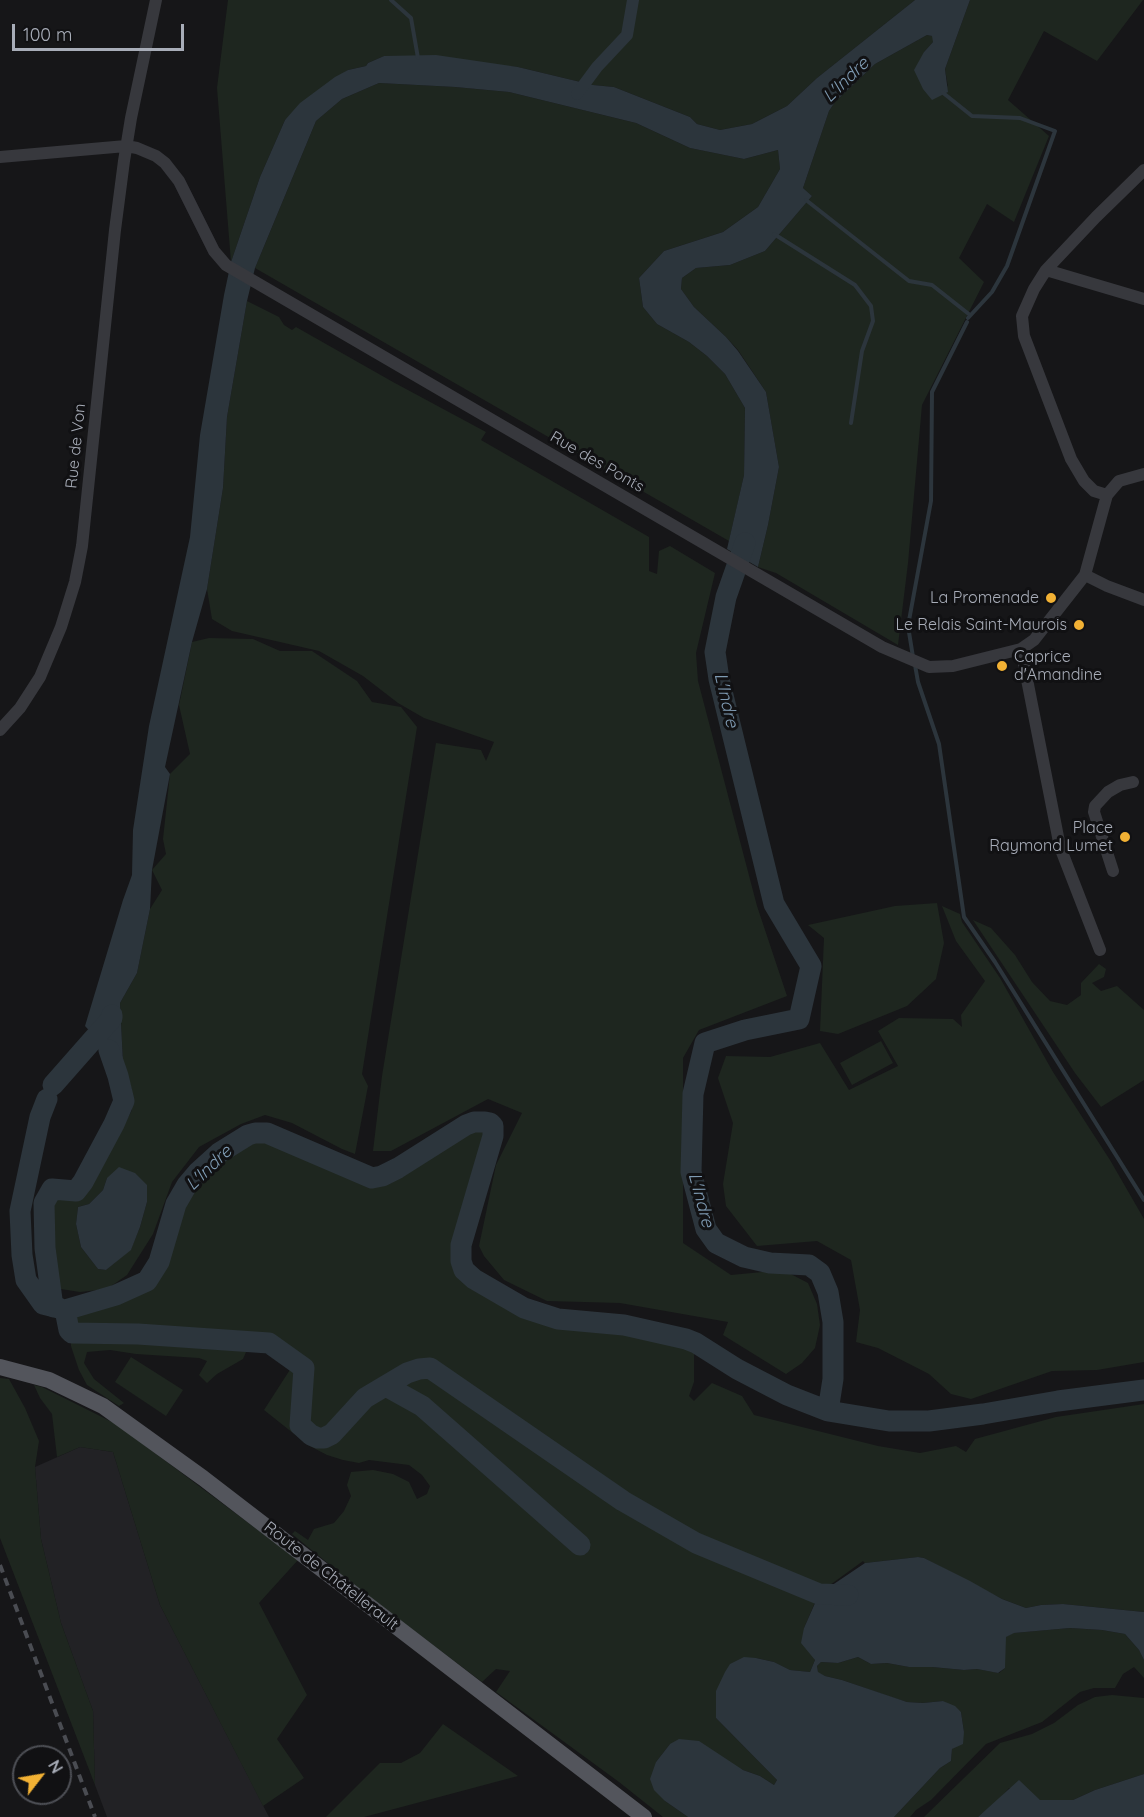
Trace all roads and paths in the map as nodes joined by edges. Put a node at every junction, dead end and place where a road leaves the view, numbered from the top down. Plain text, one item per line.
1 (156, 0) edge
2 (126, 146) junction
3 (0, 157) edge
4 (1144, 170) edge
5 (1047, 270) junction
6 (1144, 299) edge
7 (1144, 474) edge
8 (1107, 495) junction
9 (1085, 575) junction
10 (1144, 600) edge
11 (1021, 650) junction
12 (0, 729) edge
13 (1133, 782) dead end
14 (1113, 871) dead end
15 (1100, 950) dead end
16 (0, 1367) edge
17 (644, 1817) edge

1 - 2 street, Rue de Von
2 - 3 street
2 - 11 street, Rue des Ponts
2 - 12 street, Rue de Von
4 - 5 street
5 - 6 street
5 - 8 street
7 - 8 street
8 - 9 street
9 - 10 street
9 - 11 street
11 - 15 street
13 - 14 street
16 - 17 main road, Route de Châtellerault

